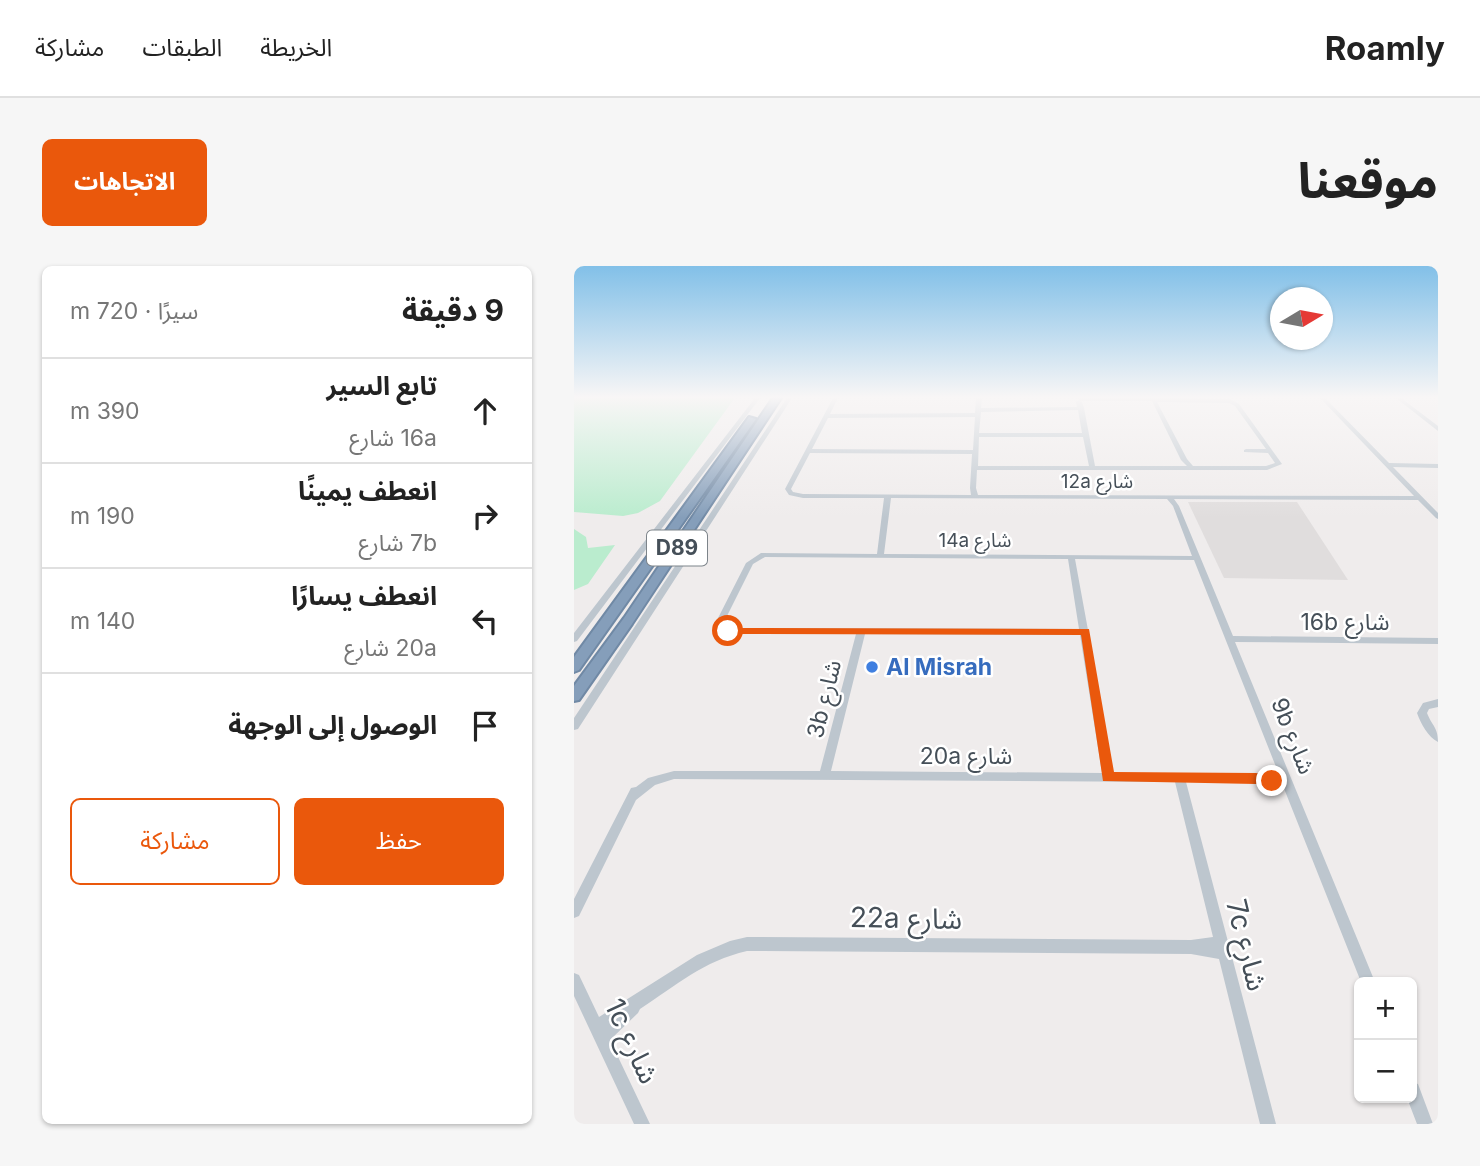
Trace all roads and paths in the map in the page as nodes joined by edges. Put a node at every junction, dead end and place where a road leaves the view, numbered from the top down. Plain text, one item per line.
1 (729, 438) edge
2 (731, 438) edge
3 (738, 438) edge
4 (750, 438) edge
5 (763, 438) edge
6 (815, 438) edge
7 (976, 438) edge
8 (1087, 438) edge
9 (1175, 438) edge
10 (1261, 438) edge
11 (1360, 438) edge
12 (975, 450) junction
13 (808, 451) junction
14 (1246, 451) dead end
15 (1270, 451) junction
16 (1187, 465) junction
17 (1387, 466) junction
18 (1438, 466) edge
19 (974, 467) junction
20 (1095, 467) junction
21 (712, 474) junction
22 (892, 496) junction
23 (972, 496) junction
24 (1418, 497) junction
25 (1173, 500) junction
26 (1438, 517) edge
27 (877, 556) junction
28 (1075, 556) junction
29 (1196, 556) junction
30 (861, 631) junction
31 (1085, 632) junction
32 (574, 639) edge
33 (1230, 641) junction
34 (1438, 641) edge
35 (589, 646) junction
36 (574, 657) edge
37 (574, 667) edge
38 (583, 683) junction
39 (574, 696) edge
40 (574, 702) edge
41 (1432, 707) edge
42 (574, 726) edge
43 (1435, 734) edge
44 (824, 776) junction
45 (1108, 778) junction
46 (1179, 778) junction
47 (1286, 779) junction
48 (574, 912) edge
49 (1222, 947) junction
50 (1366, 977) edge
51 (574, 979) edge
52 (599, 1033) junction
53 (1417, 1103) edge
54 (642, 1124) edge
55 (1268, 1124) edge
56 (1425, 1124) edge

1 - 32 street
2 - 21 highway
3 - 21 highway, D89
4 - 38 highway, D89
5 - 42 street
6 - 13 street
7 - 12 street
8 - 20 street
9 - 16 street
10 - 15 street
11 - 17 street
12 - 13 street
12 - 19 street
13 - 22 street, 12a شارع
14 - 15 street
15 - 16 street
16 - 20 street
17 - 18 street
17 - 24 street
19 - 20 street
19 - 23 street
21 - 35 highway, D89
22 - 23 street, 12a شارع
22 - 27 street
23 - 25 street, 12a شارع
24 - 25 street, 12a شارع
24 - 26 street
25 - 29 street, 9b شارع
27 - 28 street, 14a شارع
27 - 30 street, 14a شارع
28 - 29 street, 14a شارع
28 - 31 street
29 - 33 street, 9b شارع
30 - 31 street
30 - 44 street, 3b شارع
31 - 45 street
33 - 34 street, 16b شارع
33 - 47 street, 9b شارع
35 - 36 highway
35 - 37 highway, D89
38 - 39 highway, D89
38 - 40 highway
41 - 43 street
44 - 45 street, 20a شارع
44 - 48 street, 20a شارع
45 - 46 street, 20a شارع
46 - 47 street, 20a شارع
46 - 49 street, 7c شارع
47 - 50 street, 9b شارع
49 - 52 street, 22a شارع
49 - 55 street, 7c شارع
51 - 52 street, 1c شارع
52 - 54 street, 1c شارع
53 - 56 street

